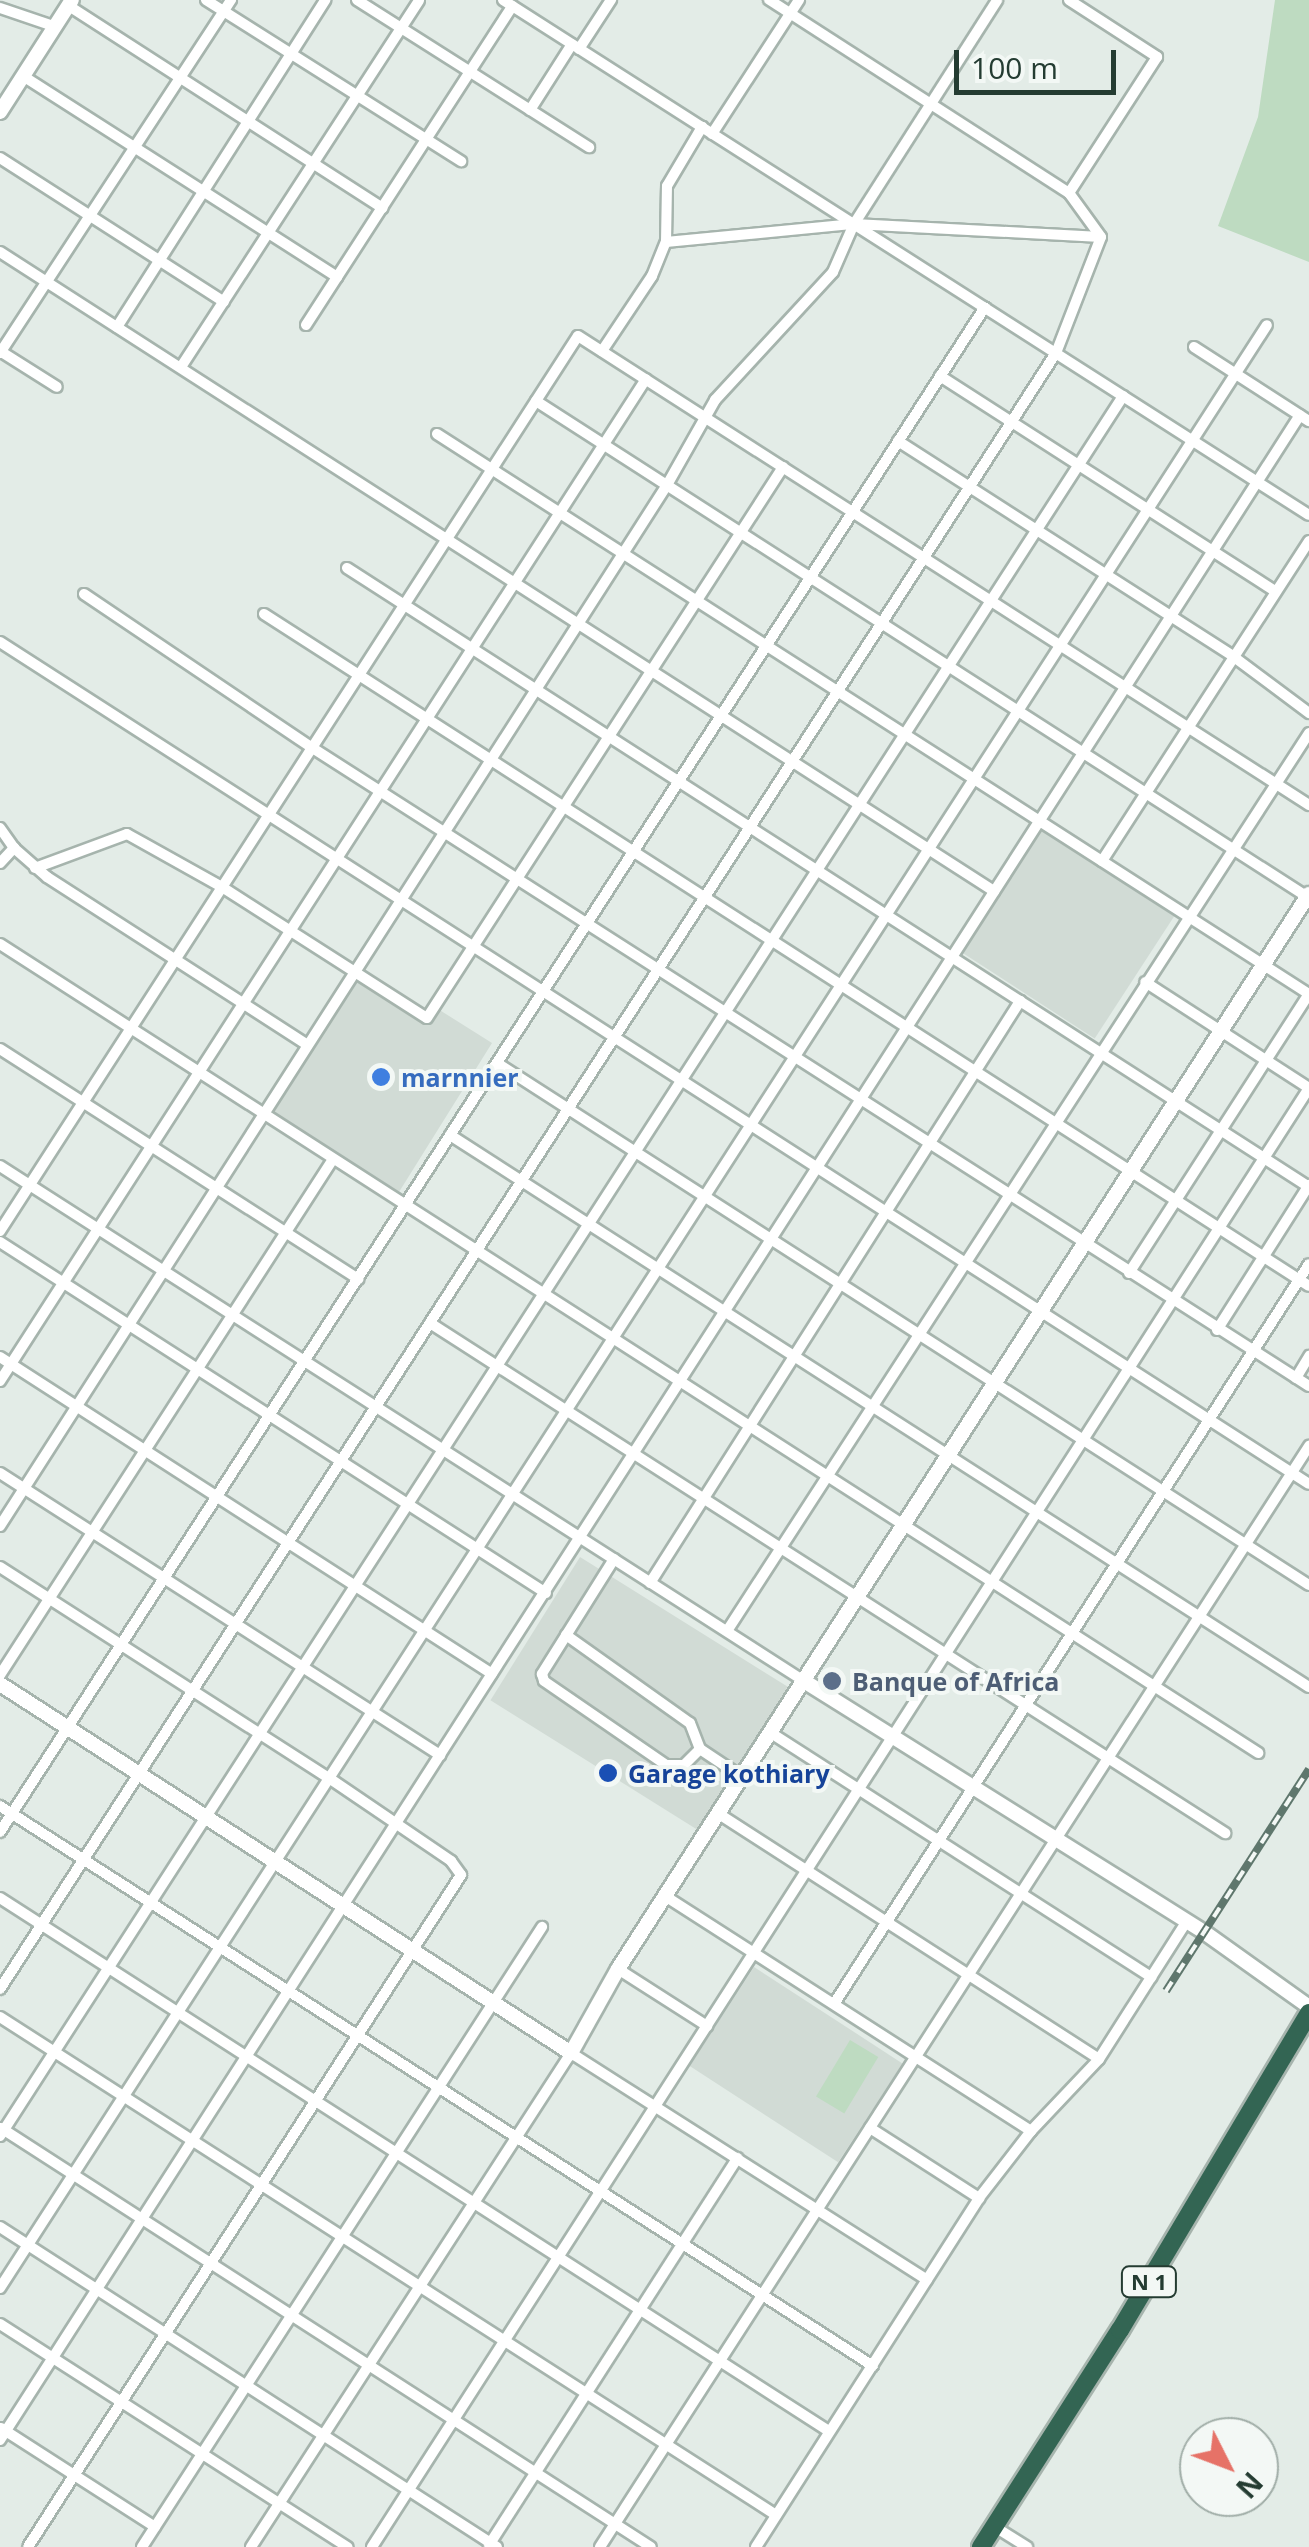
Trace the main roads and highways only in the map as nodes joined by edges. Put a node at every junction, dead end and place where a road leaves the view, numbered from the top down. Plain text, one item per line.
1 (70, 3) edge
2 (0, 112) edge
3 (1308, 896) edge
4 (804, 1681) junction
5 (0, 1684) edge
6 (1309, 2010) edge
7 (981, 2547) edge

1 - 2 main road
3 - 4 main road
4 - 5 main road
4 - 6 main road
6 - 7 highway, N 1

